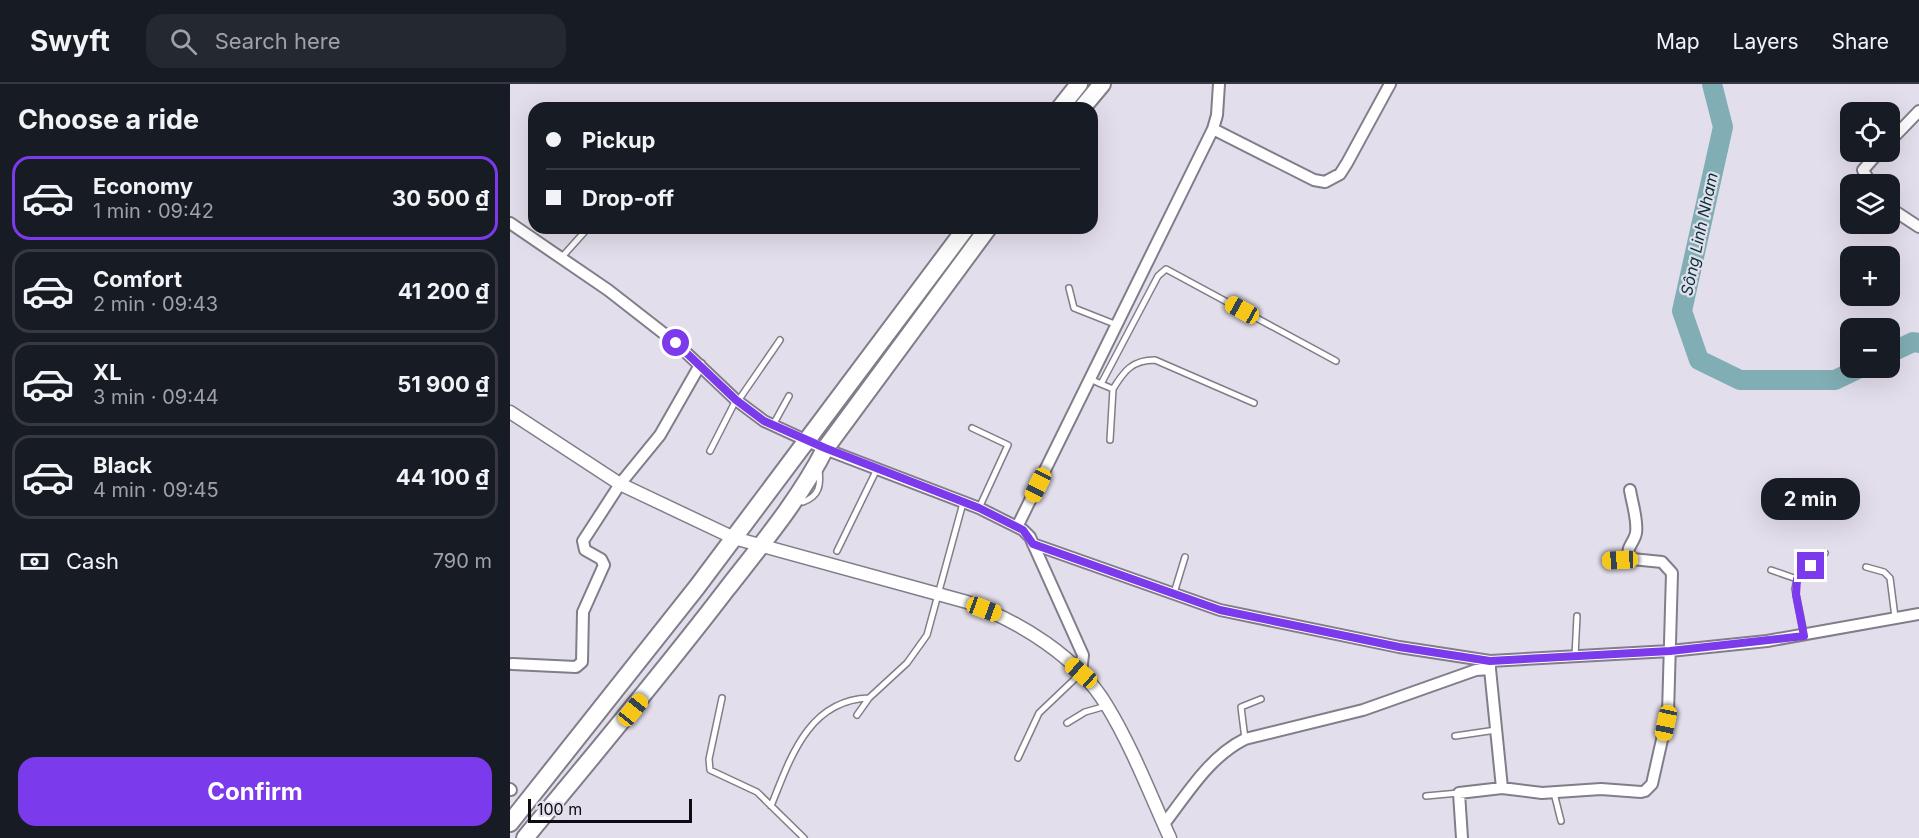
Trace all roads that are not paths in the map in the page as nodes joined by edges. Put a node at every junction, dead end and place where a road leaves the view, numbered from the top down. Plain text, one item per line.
1 (1079, 84) edge
2 (1102, 84) edge
3 (1220, 84) edge
4 (1390, 84) edge
5 (1065, 102) edge
6 (1087, 102) edge
7 (1919, 111) edge
8 (1213, 129) junction
9 (1900, 131) edge
10 (1871, 162) edge
11 (1865, 174) edge
12 (1900, 215) edge
13 (510, 223) edge
14 (1919, 227) edge
15 (583, 234) edge
16 (962, 234) edge
17 (984, 234) edge
18 (562, 257) junction
19 (1069, 288) dead end
20 (1117, 325) junction
21 (780, 340) dead end
22 (1336, 362) dead end
23 (700, 365) junction
24 (1096, 382) junction
25 (1113, 389) junction
26 (789, 396) dead end
27 (737, 401) junction
28 (1254, 403) dead end
29 (510, 412) edge
30 (773, 425) junction
31 (972, 428) dead end
32 (807, 440) junction
33 (1110, 440) dead end
34 (825, 448) junction
35 (710, 451) dead end
36 (877, 469) junction
37 (620, 484) junction
38 (1630, 490) dead end
39 (803, 502) dead end
40 (963, 502) junction
41 (979, 508) junction
42 (1017, 527) junction
43 (734, 538) junction
44 (1033, 544) junction
45 (760, 546) junction
46 (837, 551) dead end
47 (1826, 553) dead end
48 (1185, 557) dead end
49 (1632, 559) junction
50 (1607, 561) dead end
51 (1866, 567) dead end
52 (1771, 570) dead end
53 (1797, 579) junction
54 (1173, 594) junction
55 (938, 596) junction
56 (1919, 614) edge
57 (1577, 616) dead end
58 (1895, 617) junction
59 (1804, 636) junction
60 (1670, 651) junction
61 (1575, 656) junction
62 (512, 664) edge
63 (1490, 665) junction
64 (1081, 673) junction
65 (722, 698) dead end
66 (868, 698) junction
67 (1261, 699) dead end
68 (1107, 705) junction
69 (857, 715) dead end
70 (1066, 723) dead end
71 (1496, 730) junction
72 (1455, 736) dead end
73 (1245, 738) junction
74 (1018, 758) dead end
75 (1502, 788) junction
76 (1459, 793) junction
77 (1554, 793) junction
78 (1426, 796) dead end
79 (771, 806) junction
80 (1561, 821) dead end
81 (510, 823) edge
82 (1164, 824) junction
83 (525, 838) edge
84 (804, 838) edge
85 (1170, 838) edge
86 (1462, 838) edge

1 - 5 highway
2 - 6 highway
3 - 8 street
4 - 8 street
7 - 9 street
8 - 20 street
10 - 11 street
12 - 14 street
13 - 18 street
15 - 18 lane
16 - 32 highway
17 - 34 highway
18 - 23 street
19 - 20 lane
20 - 24 street
21 - 27 lane
22 - 24 lane
23 - 27 street
23 - 37 street
24 - 25 lane
24 - 42 street
25 - 28 lane
25 - 33 lane
26 - 30 lane
27 - 30 street
27 - 35 lane
29 - 37 street
30 - 32 street
31 - 41 lane
32 - 34 street
32 - 43 highway
34 - 36 street
34 - 39 lane
34 - 45 highway
36 - 40 street
36 - 46 lane
37 - 43 street
37 - 62 street
38 - 49 street
40 - 41 street
40 - 55 lane
41 - 42 street
42 - 44 street
43 - 45 street
43 - 81 highway
44 - 54 street
44 - 64 street
45 - 55 street
45 - 83 highway
47 - 53 lane
48 - 54 lane
49 - 50 lane
49 - 60 street
51 - 58 lane
52 - 53 lane
53 - 59 lane
54 - 63 street
55 - 64 street
55 - 66 lane
56 - 58 street
57 - 61 lane
58 - 59 street
59 - 60 street
60 - 61 street
60 - 77 street
61 - 63 street
63 - 71 street
63 - 73 street
64 - 68 street
64 - 74 lane
65 - 79 lane
66 - 69 lane
66 - 79 lane
67 - 73 lane
68 - 70 lane
68 - 82 street
71 - 72 lane
71 - 75 street
73 - 82 street
75 - 76 street
75 - 77 street
76 - 78 lane
76 - 86 street
77 - 80 lane
79 - 84 lane
82 - 85 street

